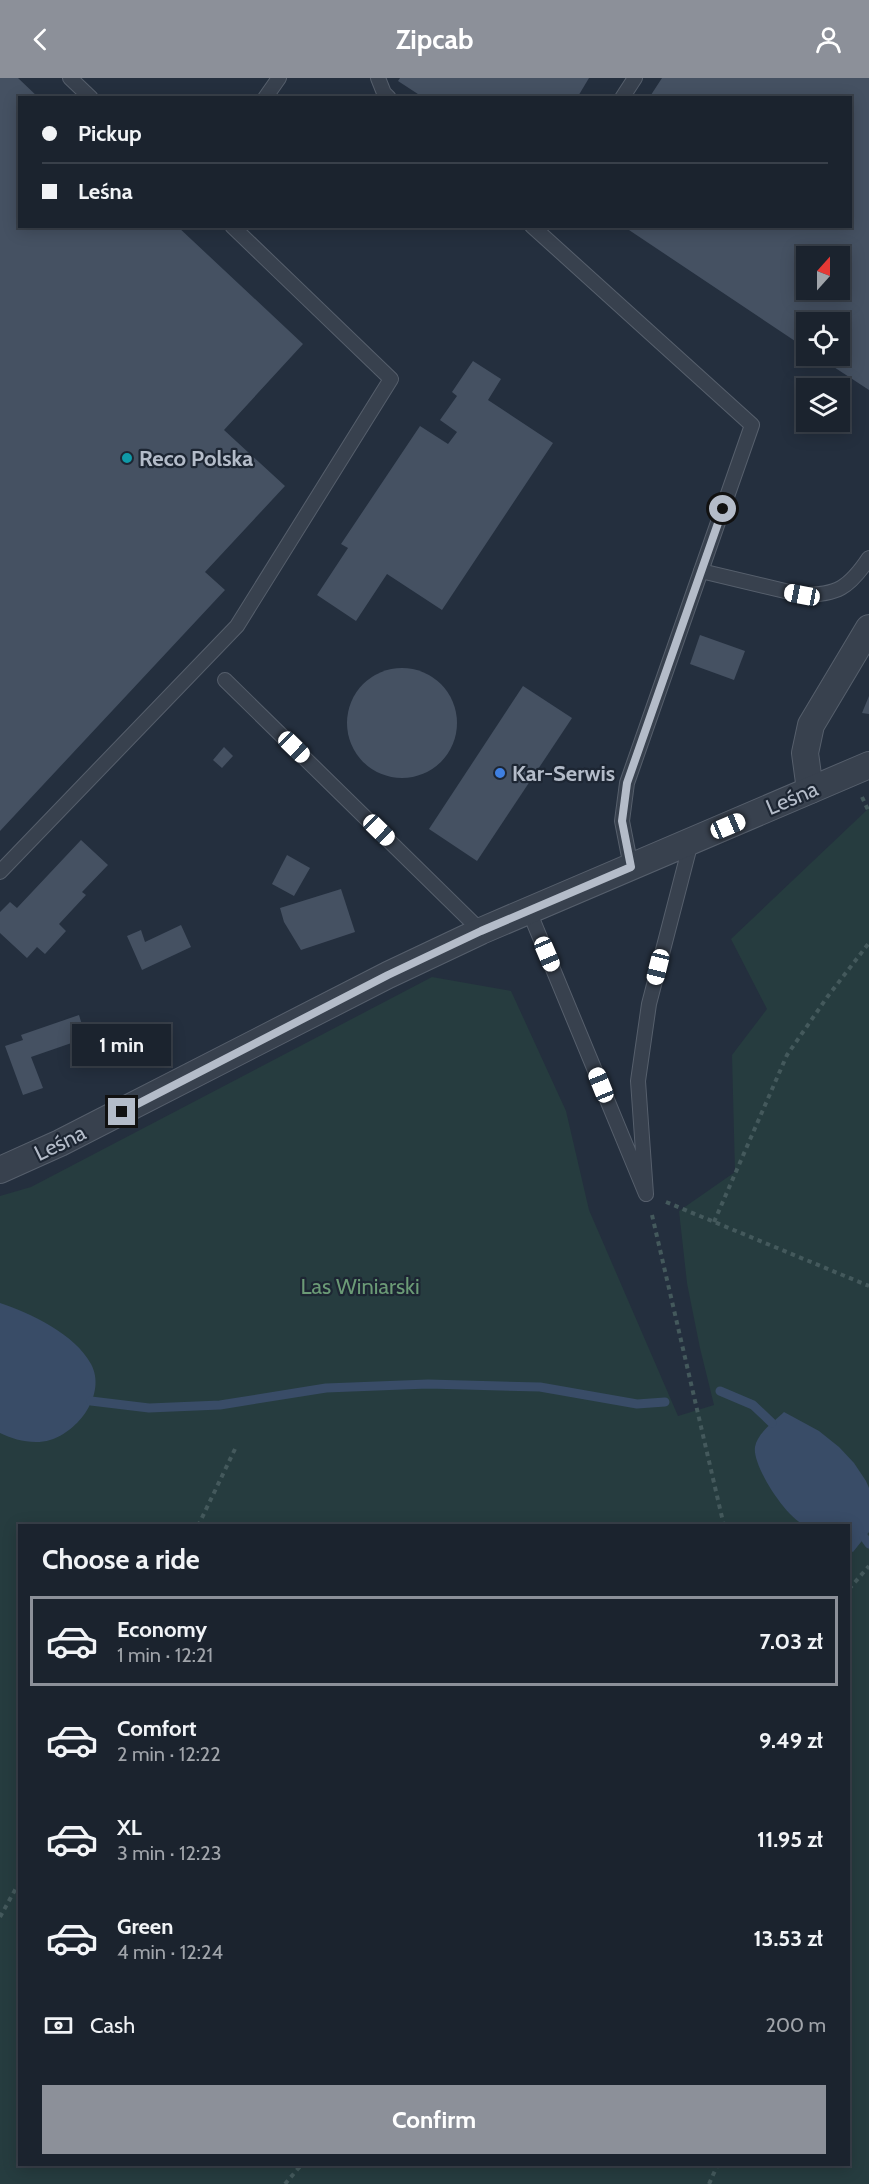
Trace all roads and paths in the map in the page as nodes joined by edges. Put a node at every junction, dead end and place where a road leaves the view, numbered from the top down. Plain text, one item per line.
1 (70, 78) edge
2 (279, 78) edge
3 (378, 78) edge
4 (635, 78) edge
5 (89, 96) edge
6 (266, 96) edge
7 (387, 96) edge
8 (623, 96) edge
9 (234, 228) edge
10 (535, 228) edge
11 (869, 558) edge
12 (701, 571) junction
13 (869, 628) edge
14 (225, 680) dead end
15 (869, 765) edge
16 (810, 790) junction
17 (691, 842) junction
18 (631, 867) junction
19 (0, 872) edge
20 (529, 911) junction
21 (481, 931) junction
22 (869, 943) edge
23 (0, 1170) edge
24 (646, 1194) junction
25 (714, 1222) junction
26 (869, 1286) edge
27 (235, 1449) dead end
28 (199, 1524) edge
29 (724, 1524) edge
30 (869, 1566) edge
31 (850, 1587) edge
32 (18, 1885) edge
33 (0, 1917) edge
34 (300, 2166) edge
35 (717, 2166) edge
36 (285, 2184) edge
37 (710, 2184) edge

1 - 5 lane
2 - 6 lane
3 - 7 lane
4 - 8 lane
9 - 19 lane
10 - 12 lane
11 - 12 lane
12 - 18 lane
13 - 16 street
14 - 21 lane
15 - 16 street, Leśna
16 - 17 street, Leśna
17 - 18 street, Leśna
17 - 24 lane
18 - 20 street, Leśna
20 - 21 street, Leśna
20 - 24 lane
21 - 23 street, Leśna
22 - 25 path
24 - 25 path
24 - 29 path
25 - 26 path
27 - 28 path
30 - 31 path
32 - 33 path
34 - 36 path
35 - 37 path

